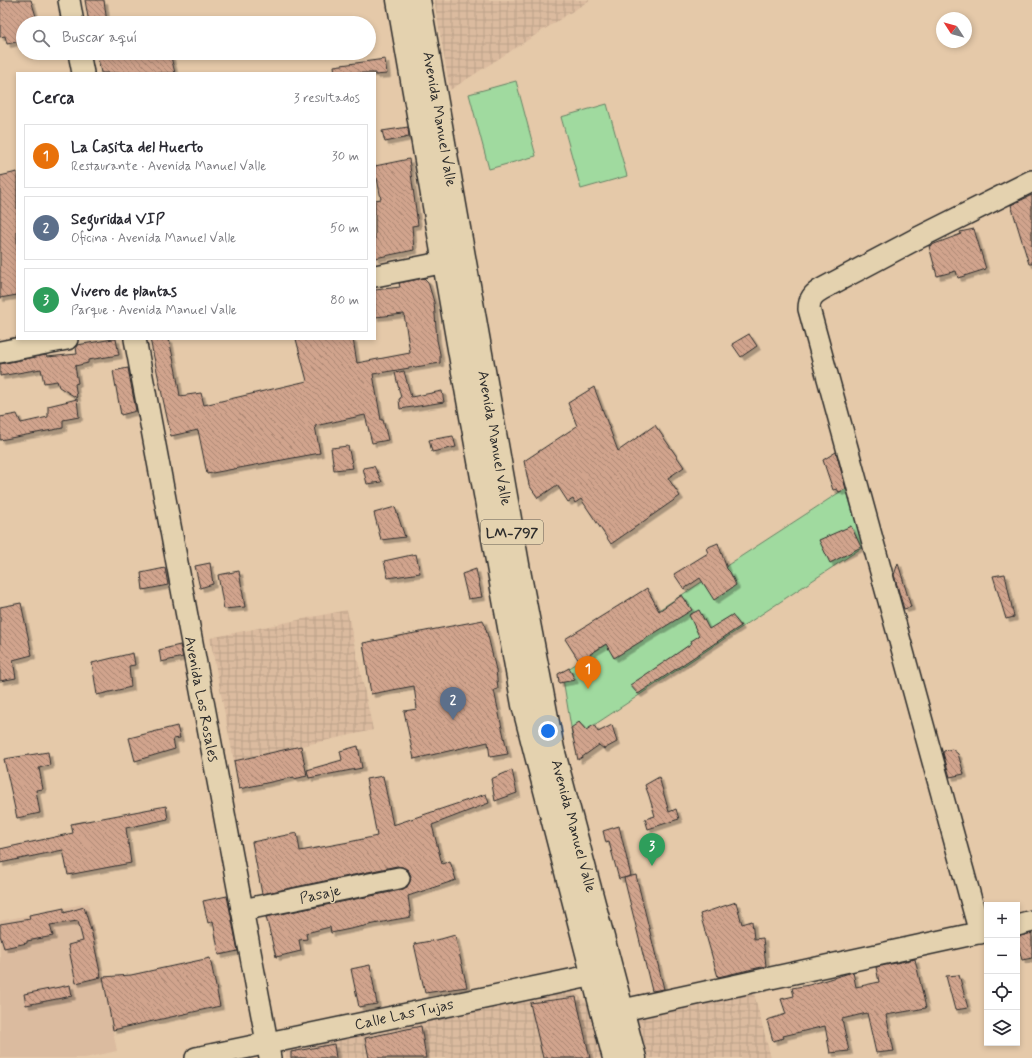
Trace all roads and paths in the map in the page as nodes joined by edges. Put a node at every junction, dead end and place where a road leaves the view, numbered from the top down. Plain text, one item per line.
1 (69, 0) edge
2 (398, 0) edge
3 (419, 0) edge
4 (72, 16) edge
5 (80, 60) edge
6 (83, 72) edge
7 (1032, 181) edge
8 (454, 260) junction
9 (376, 276) edge
10 (62, 340) edge
11 (135, 340) edge
12 (0, 352) edge
13 (399, 878) dead end
14 (242, 910) junction
15 (1032, 921) edge
16 (1020, 924) edge
17 (983, 932) edge
18 (603, 973) junction
19 (623, 1010) junction
20 (269, 1050) edge
21 (196, 1058) edge
22 (614, 1058) edge
23 (636, 1058) edge

1 - 4 street
2 - 8 main road, Avenida Manuel Valle / LM-797
3 - 8 main road, Avenida Manuel Valle / LM-797
5 - 6 street
7 - 17 street
8 - 9 street
8 - 18 main road, Avenida Manuel Valle / LM-797
10 - 12 street
11 - 14 street, Avenida Los Rosales
13 - 14 street, Pasaje
14 - 20 street, Avenida Los Rosales
15 - 16 street
17 - 19 street
18 - 19 main road, Avenida Manuel Valle / LM-797
18 - 20 street, Calle Las Tujas
18 - 22 main road, Avenida Manuel Valle / LM-797
19 - 23 main road, Avenida Manuel Valle / LM-797
20 - 21 street, Calle Las Tujas

